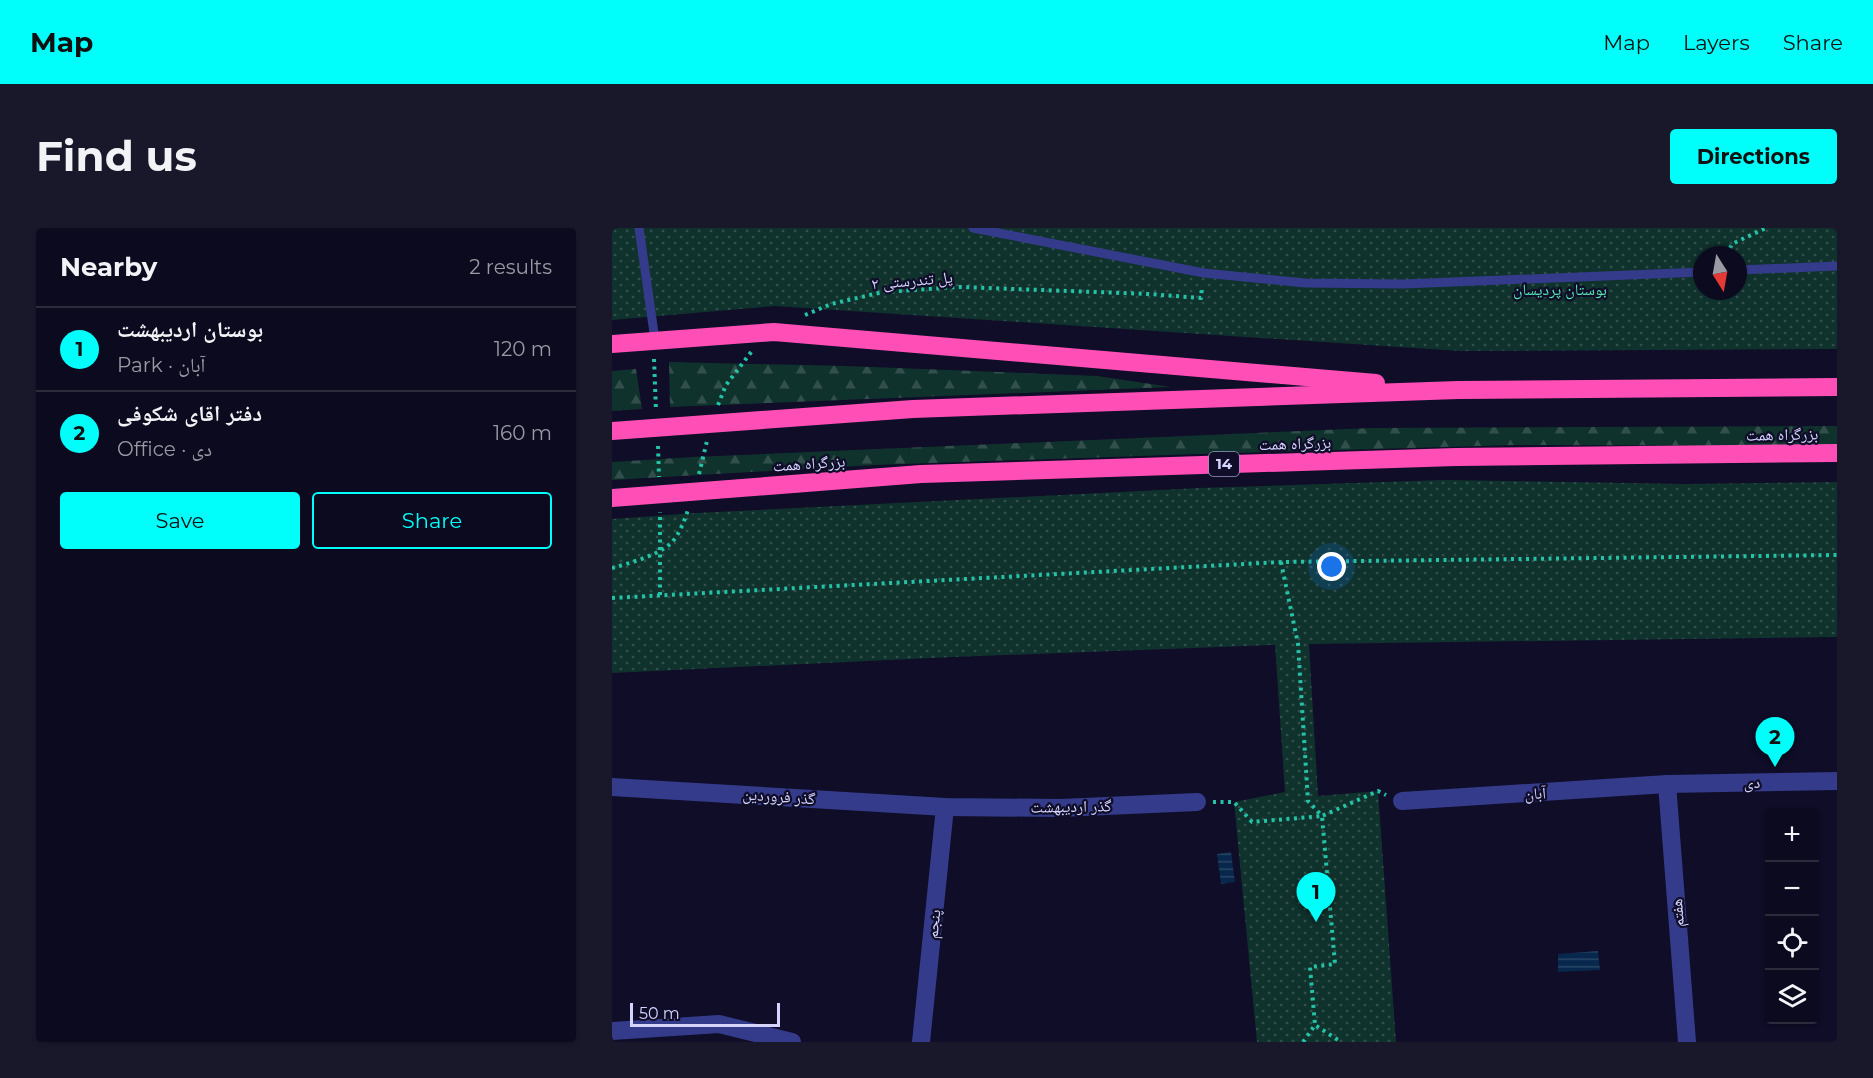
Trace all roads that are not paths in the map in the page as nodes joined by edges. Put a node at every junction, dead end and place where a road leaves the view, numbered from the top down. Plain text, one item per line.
1 (639, 228) edge
2 (973, 228) edge
3 (1837, 266) edge
4 (1747, 270) edge
5 (1693, 272) edge
6 (655, 340) junction
7 (612, 344) edge
8 (1837, 387) edge
9 (1458, 390) junction
10 (612, 431) edge
11 (1837, 453) edge
12 (612, 498) edge
13 (1837, 781) edge
14 (1667, 784) junction
15 (612, 787) edge
16 (1402, 801) dead end
17 (1197, 802) dead end
18 (945, 807) junction
19 (612, 1031) edge
20 (792, 1042) edge
21 (921, 1042) edge
22 (1687, 1042) edge

1 - 6 lane
2 - 5 lane
3 - 4 lane
6 - 7 highway
6 - 9 highway
8 - 9 highway
9 - 10 highway
11 - 12 highway, بزرگراه همت / 14
13 - 14 street, دی
14 - 16 street, آبان
14 - 22 street, هفتم
15 - 18 street, گذر فروردین
17 - 18 street, گذر اردیبهشت
18 - 21 street, پنجم
19 - 20 street

